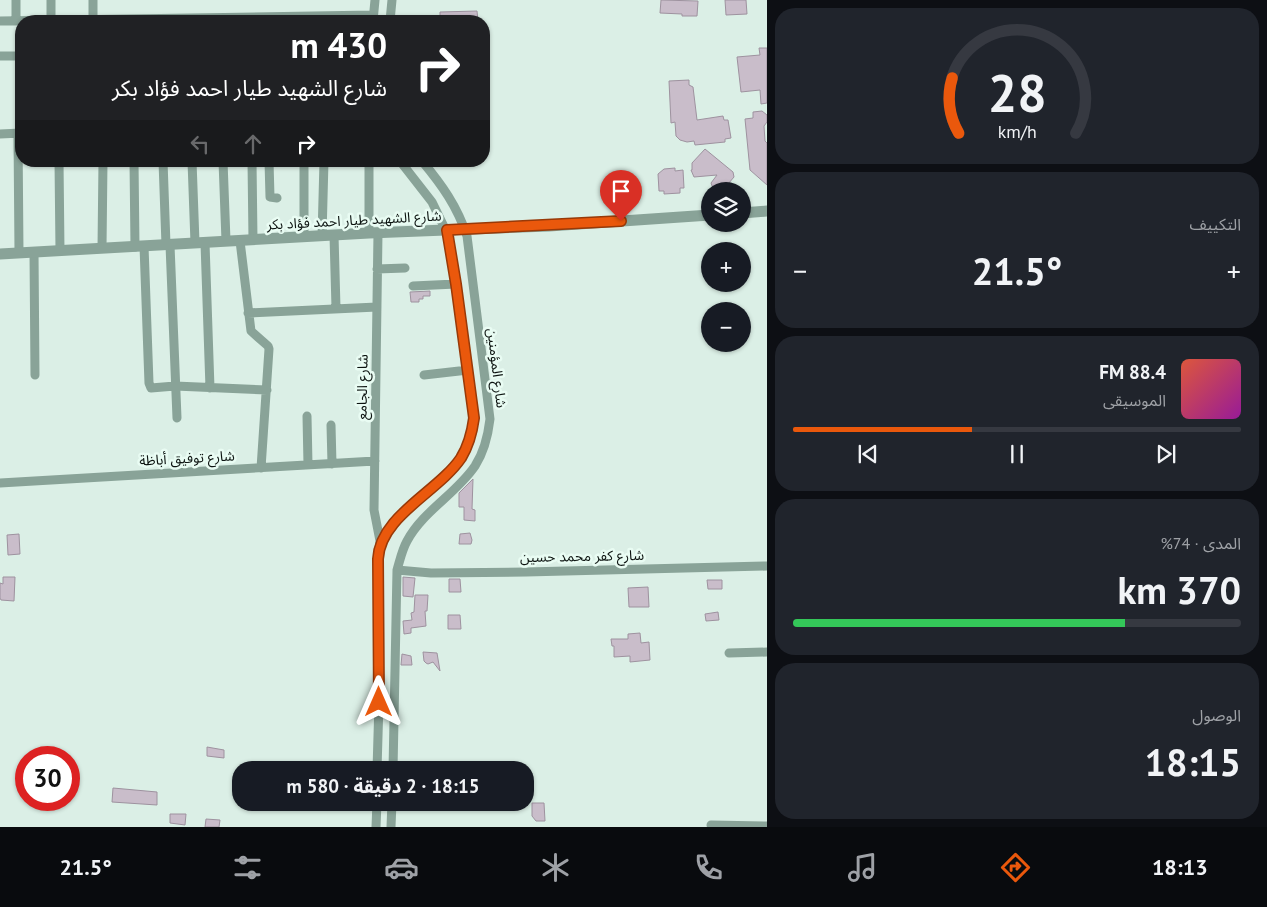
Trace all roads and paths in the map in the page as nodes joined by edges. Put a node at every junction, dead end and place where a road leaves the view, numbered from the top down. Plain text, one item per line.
1 (16, 0) edge
2 (51, 0) edge
3 (93, 0) edge
4 (375, 0) edge
5 (392, 0) edge
6 (16, 15) edge
7 (51, 15) edge
8 (93, 15) edge
9 (373, 15) edge
10 (391, 15) edge
11 (0, 21) edge
12 (15, 21) edge
13 (0, 56) edge
14 (15, 56) edge
15 (0, 134) edge
16 (15, 134) edge
17 (19, 167) edge
18 (59, 167) edge
19 (103, 167) edge
20 (134, 167) edge
21 (164, 167) edge
22 (193, 167) edge
23 (223, 167) edge
24 (252, 167) edge
25 (268, 167) edge
26 (304, 167) edge
27 (324, 167) edge
28 (369, 167) edge
29 (405, 167) edge
30 (427, 167) edge
31 (278, 198) dead end
32 (767, 211) edge
33 (751, 212) edge
34 (701, 216) edge
35 (447, 230) junction
36 (465, 230) junction
37 (373, 233) junction
38 (334, 235) junction
39 (322, 236) junction
40 (304, 237) junction
41 (253, 240) junction
42 (226, 241) junction
43 (240, 241) junction
44 (200, 243) junction
45 (168, 245) junction
46 (139, 246) junction
47 (102, 248) junction
48 (60, 251) junction
49 (34, 252) junction
50 (19, 253) junction
51 (0, 254) edge
52 (405, 268) dead end
53 (377, 270) junction
54 (456, 284) junction
55 (413, 286) dead end
56 (377, 306) junction
57 (336, 308) junction
58 (248, 313) junction
59 (468, 370) junction
60 (35, 375) dead end
61 (424, 375) dead end
62 (175, 386) junction
63 (210, 388) junction
64 (267, 390) junction
65 (307, 416) dead end
66 (177, 418) dead end
67 (331, 425) dead end
68 (375, 461) junction
69 (332, 464) junction
70 (308, 465) junction
71 (261, 468) junction
72 (0, 483) edge
73 (380, 541) junction
74 (767, 566) edge
75 (397, 570) junction
76 (767, 652) edge
77 (729, 653) dead end
78 (377, 761) edge
79 (393, 761) edge
80 (377, 811) edge
81 (392, 811) edge
82 (711, 825) dead end
83 (376, 826) edge
84 (391, 826) edge
85 (767, 826) edge

1 - 6 street
2 - 7 street
3 - 8 street
4 - 9 street
5 - 10 street
11 - 12 street
13 - 14 street
15 - 16 street
17 - 50 street
18 - 48 street
19 - 47 street
20 - 46 street
21 - 45 street
22 - 44 street
23 - 42 street
24 - 41 street
25 - 31 street
26 - 40 street
27 - 39 street
28 - 37 street, شارع الجامع
29 - 35 street, شارع المؤمنين
30 - 36 street, شارع المؤمنين
32 - 33 street
34 - 36 street, شارع الشهيد طيار احمد فؤاد بكر
35 - 36 street, شارع الشهيد طيار احمد فؤاد بكر
35 - 37 street, شارع الشهيد طيار احمد فؤاد بكر
35 - 54 street, شارع المؤمنين
36 - 75 street, شارع المؤمنين
37 - 38 street, شارع الشهيد طيار احمد فؤاد بكر
37 - 53 street, شارع الجامع
38 - 39 street, شارع الشهيد طيار احمد فؤاد بكر
38 - 57 street
39 - 40 street, شارع الشهيد طيار احمد فؤاد بكر
40 - 41 street, شارع الشهيد طيار احمد فؤاد بكر
41 - 43 street, شارع الشهيد طيار احمد فؤاد بكر
42 - 43 street, شارع الشهيد طيار احمد فؤاد بكر
42 - 44 street, شارع الشهيد طيار احمد فؤاد بكر
43 - 58 street
44 - 45 street, شارع الشهيد طيار احمد فؤاد بكر
44 - 63 street
45 - 46 street, شارع الشهيد طيار احمد فؤاد بكر
45 - 62 street
46 - 47 street, شارع الشهيد طيار احمد فؤاد بكر
46 - 62 street
47 - 48 street, شارع الشهيد طيار احمد فؤاد بكر
48 - 49 street, شارع الشهيد طيار احمد فؤاد بكر
49 - 50 street, شارع الشهيد طيار احمد فؤاد بكر
49 - 60 street
50 - 51 street, شارع الشهيد طيار احمد فؤاد بكر
52 - 53 street
53 - 56 street, شارع الجامع
54 - 55 street
54 - 59 street, شارع المؤمنين
56 - 57 street
56 - 68 street, شارع الجامع
57 - 58 street
58 - 64 street
59 - 61 street
59 - 73 street, شارع المؤمنين
62 - 63 street
62 - 66 street
63 - 64 street
64 - 71 street
65 - 70 street
67 - 69 street
68 - 69 street, شارع توفيق أباظة
68 - 73 street, شارع الجامع
69 - 70 street, شارع توفيق أباظة
70 - 71 street, شارع توفيق أباظة
71 - 72 street, شارع توفيق أباظة
73 - 78 street
74 - 75 street, شارع كفر محمد حسين
75 - 79 street, شارع المؤمنين
76 - 77 street
80 - 83 street
81 - 84 street
82 - 85 street
83 - 84 street

